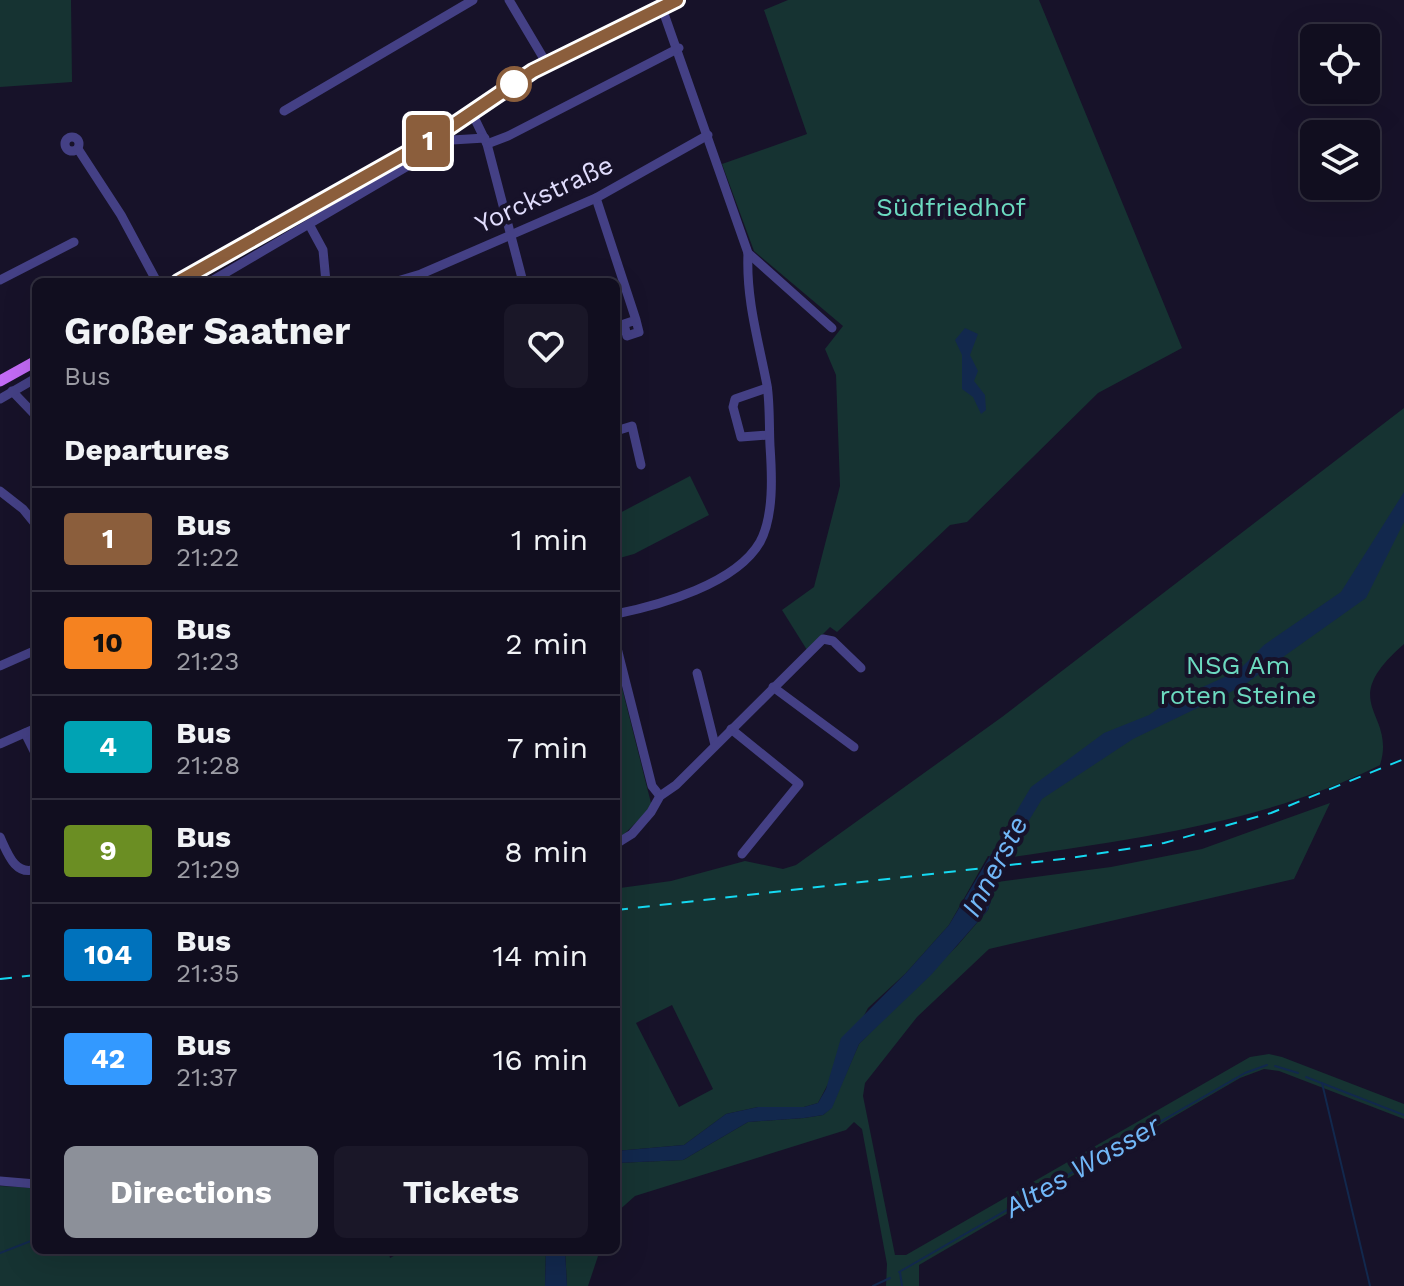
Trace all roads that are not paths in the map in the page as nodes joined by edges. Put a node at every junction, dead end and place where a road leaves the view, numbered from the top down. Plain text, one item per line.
1 (473, 0) edge
2 (509, 0) edge
3 (677, 0) edge
4 (662, 8) junction
5 (679, 48) junction
6 (547, 64) junction
7 (284, 111) dead end
8 (472, 113) junction
9 (708, 135) junction
10 (486, 141) junction
11 (78, 149) dead end
12 (596, 198) junction
13 (310, 226) junction
14 (511, 234) junction
15 (74, 242) dead end
16 (748, 253) junction
17 (227, 255) junction
18 (247, 262) junction
19 (155, 278) edge
20 (185, 278) edge
21 (217, 278) edge
22 (326, 278) edge
23 (408, 278) edge
24 (522, 278) edge
25 (0, 280) edge
26 (636, 320) dead end
27 (832, 328) dead end
28 (32, 363) edge
29 (32, 380) edge
30 (0, 381) edge
31 (767, 388) junction
32 (12, 391) junction
33 (0, 399) edge
34 (32, 412) edge
35 (620, 430) edge
36 (769, 435) junction
37 (641, 465) dead end
38 (0, 491) edge
39 (32, 520) edge
40 (620, 613) edge
41 (32, 652) edge
42 (620, 660) edge
43 (0, 666) edge
44 (861, 668) dead end
45 (697, 673) dead end
46 (773, 687) junction
47 (731, 729) junction
48 (32, 730) edge
49 (25, 733) junction
50 (0, 744) edge
51 (715, 745) junction
52 (32, 747) edge
53 (854, 747) dead end
54 (660, 796) junction
55 (0, 837) edge
56 (620, 842) edge
57 (742, 854) dead end
58 (32, 869) edge
59 (0, 1181) edge
60 (32, 1184) edge

1 - 7 street
2 - 6 street
3 - 4 main road
4 - 5 street
4 - 6 main road
5 - 9 street
5 - 10 street
6 - 8 main road
8 - 10 street
8 - 17 main road
9 - 12 street, Yorckstraße
9 - 16 street
10 - 13 street
10 - 14 street
11 - 19 street
12 - 14 street, Yorckstraße
12 - 26 street
13 - 18 street
13 - 22 street
14 - 23 street, Yorckstraße
14 - 24 street
15 - 25 street
16 - 27 street
16 - 31 street
17 - 18 street
17 - 20 main road
18 - 21 street
28 - 30 main road
29 - 32 street
31 - 36 street
31 - 36 street
32 - 33 street
32 - 34 street
35 - 37 street
36 - 40 street
38 - 39 street
41 - 43 street
42 - 54 street
44 - 46 street
45 - 51 street
46 - 47 street
46 - 53 street
47 - 51 street
47 - 57 street
48 - 49 street
49 - 50 street
49 - 52 street
51 - 54 street
54 - 56 street
55 - 58 street
59 - 60 street

